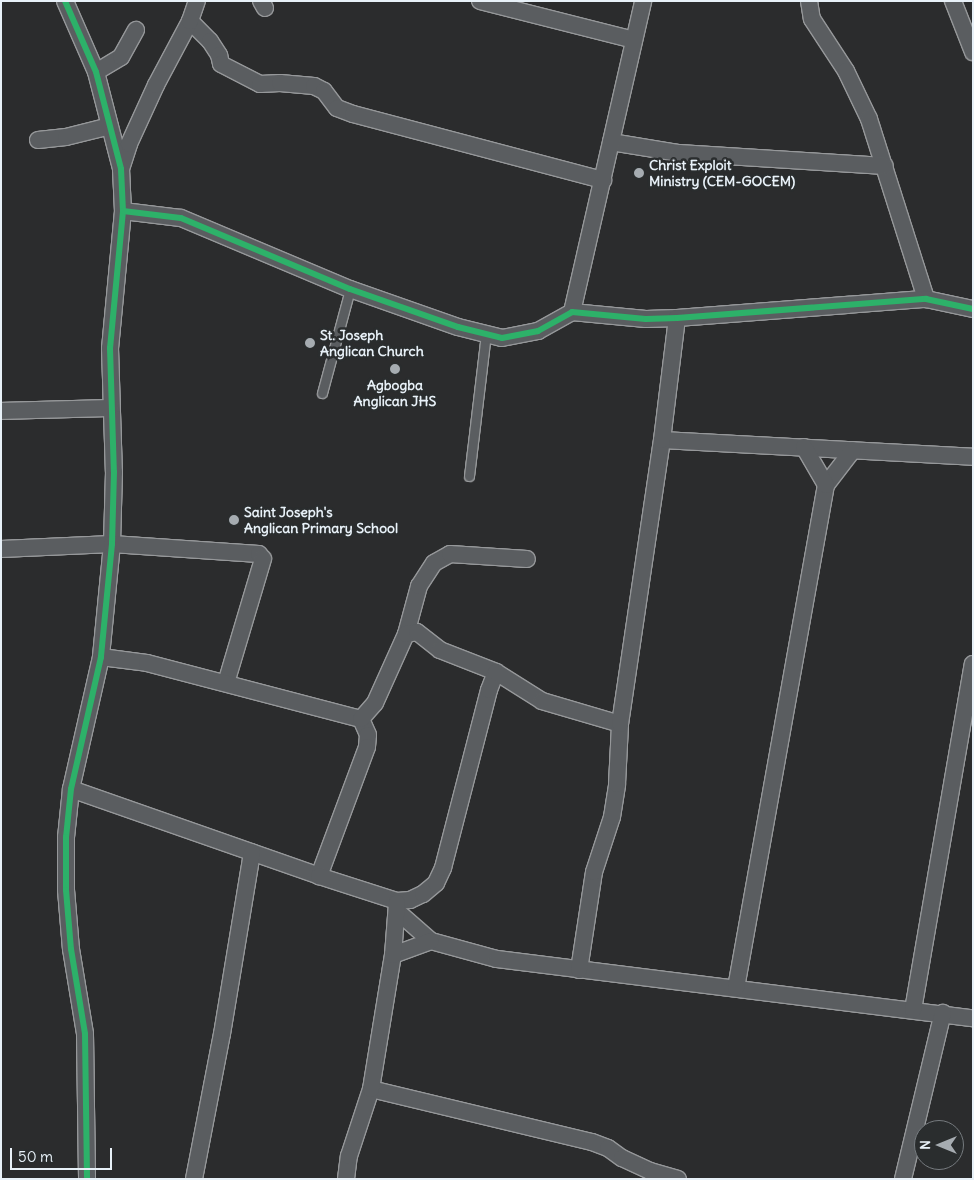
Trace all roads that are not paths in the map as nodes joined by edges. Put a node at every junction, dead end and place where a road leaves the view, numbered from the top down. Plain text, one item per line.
1 (65, 1) edge
2 (197, 1) edge
3 (480, 1) edge
4 (643, 1) edge
5 (809, 1) edge
6 (953, 1) edge
7 (190, 21) junction
8 (136, 30) dead end
9 (634, 40) junction
10 (973, 52) edge
11 (96, 72) junction
12 (110, 126) junction
13 (38, 140) dead end
14 (612, 142) junction
15 (885, 166) junction
16 (121, 169) junction
17 (603, 180) junction
18 (123, 211) junction
19 (350, 289) junction
20 (926, 299) junction
21 (973, 309) edge
22 (572, 312) junction
23 (677, 318) junction
24 (486, 334) junction
25 (322, 393) dead end
26 (111, 408) junction
27 (1, 411) edge
28 (662, 440) junction
29 (804, 447) junction
30 (853, 450) junction
31 (973, 457) edge
32 (469, 476) dead end
33 (826, 485) junction
34 (112, 544) junction
35 (1, 549) edge
36 (527, 559) dead end
37 (406, 634) junction
38 (101, 657) junction
39 (973, 664) edge
40 (496, 672) junction
41 (226, 683) junction
42 (361, 719) junction
43 (620, 724) junction
44 (70, 789) junction
45 (252, 852) junction
46 (319, 876) junction
47 (398, 906) junction
48 (431, 941) junction
49 (392, 955) junction
50 (578, 970) junction
51 (736, 988) junction
52 (913, 1010) junction
53 (943, 1013) junction
54 (973, 1018) edge
55 (371, 1089) junction
56 (648, 1175) edge
57 (87, 1179) edge
58 (194, 1179) edge
59 (346, 1179) edge
60 (678, 1179) edge
61 (903, 1179) edge

1 - 11 street
2 - 7 street
3 - 9 street
4 - 9 street
5 - 15 street
6 - 10 street
7 - 16 street
7 - 17 street
8 - 11 street
9 - 14 street
11 - 12 street
12 - 13 street
12 - 16 street
14 - 15 street
14 - 17 street
15 - 20 street
16 - 18 street
17 - 22 street
18 - 19 street
18 - 26 street
19 - 24 street
19 - 25 lane
20 - 21 street
20 - 23 street
22 - 23 street
22 - 24 street
23 - 28 street
24 - 32 lane
26 - 27 street
26 - 34 street
28 - 29 street
28 - 43 street
29 - 30 street
29 - 33 street
30 - 31 street
30 - 33 street
33 - 51 street
34 - 35 street
34 - 38 street
34 - 41 street
36 - 37 street
37 - 40 street
37 - 42 street
38 - 41 street
38 - 44 street
39 - 52 street
40 - 43 street
40 - 47 street
41 - 42 street
42 - 46 street
43 - 50 street
44 - 45 street
44 - 57 street
45 - 46 street
45 - 58 street
46 - 47 street
47 - 48 street
47 - 49 street
48 - 49 street
48 - 50 street
49 - 55 street
50 - 51 street
51 - 52 street
52 - 53 street
53 - 54 street
53 - 61 street
55 - 56 street
55 - 59 street
56 - 60 street

